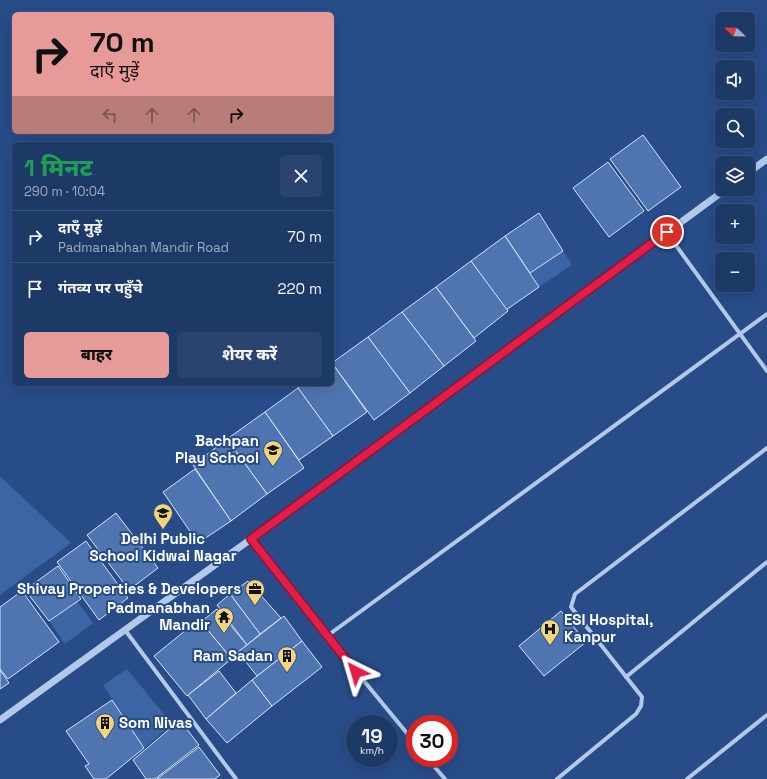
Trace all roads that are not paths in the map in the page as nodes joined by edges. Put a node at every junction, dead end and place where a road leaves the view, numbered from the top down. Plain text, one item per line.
1 (767, 159) edge
2 (755, 168) edge
3 (716, 196) edge
4 (667, 232) junction
5 (767, 314) edge
6 (740, 334) junction
7 (767, 371) edge
8 (767, 448) edge
9 (251, 539) junction
10 (767, 562) edge
11 (125, 630) junction
12 (327, 636) junction
13 (626, 677) junction
14 (767, 715) edge
15 (0, 720) edge
16 (406, 732) edge
17 (435, 767) edge
18 (236, 779) edge
19 (445, 779) edge
20 (557, 779) edge
21 (687, 779) edge

1 - 2 street
3 - 4 street
4 - 6 street
4 - 9 street
5 - 6 street
6 - 7 street
6 - 12 street
8 - 13 street
9 - 11 street
9 - 12 street
10 - 13 street
11 - 15 street
11 - 18 street
12 - 16 street
13 - 20 street
14 - 21 street
17 - 19 street

